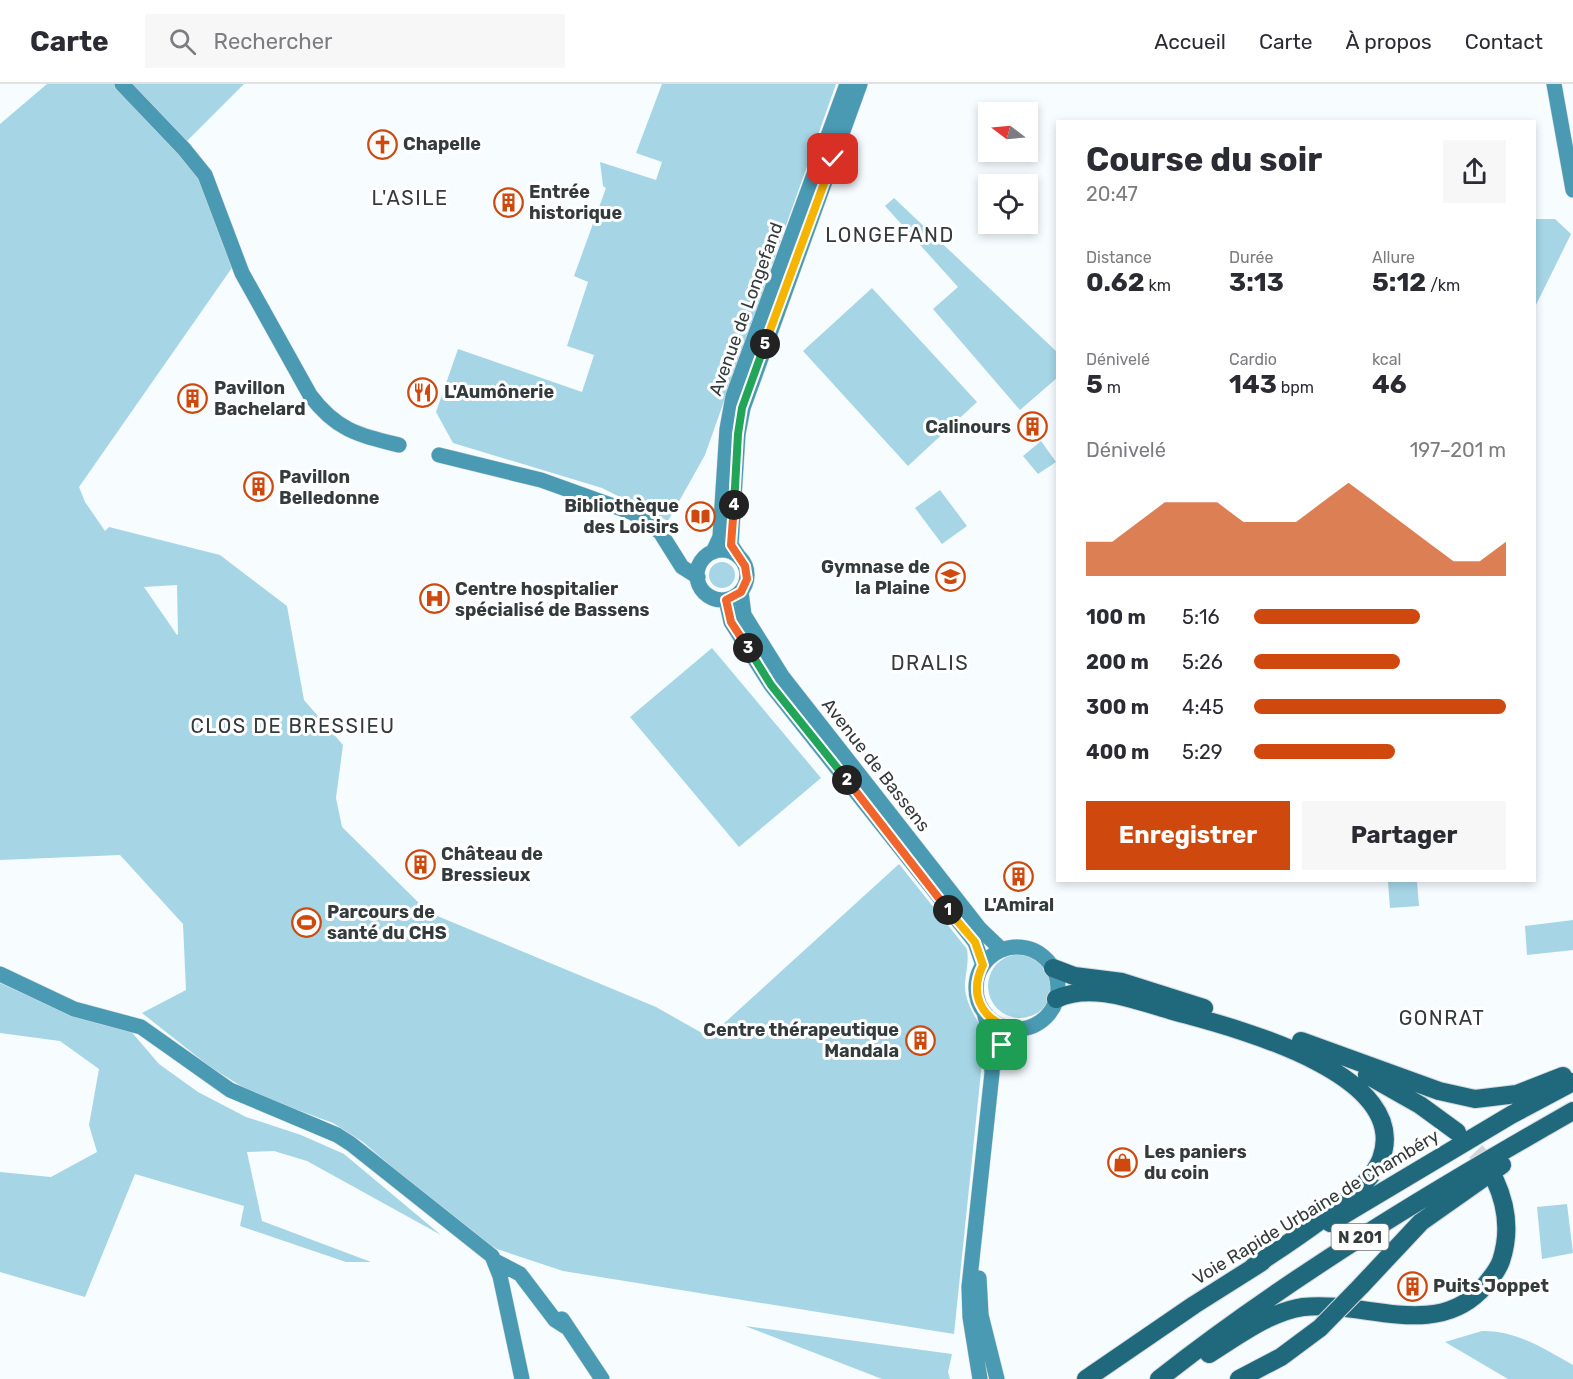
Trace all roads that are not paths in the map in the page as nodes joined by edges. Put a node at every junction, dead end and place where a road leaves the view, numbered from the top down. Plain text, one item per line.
1 (122, 84) edge
2 (847, 84) edge
3 (860, 84) edge
4 (1554, 84) edge
5 (1564, 84) edge
6 (1573, 140) edge
7 (1573, 188) edge
8 (399, 445) dead end
9 (439, 455) dead end
10 (676, 555) junction
11 (708, 556) junction
12 (739, 556) junction
13 (698, 577) junction
14 (741, 592) junction
15 (726, 600) junction
16 (1002, 950) junction
17 (983, 965) junction
18 (1053, 968) junction
19 (0, 974) edge
20 (1056, 999) junction
21 (984, 1012) junction
22 (1010, 1028) junction
23 (1324, 1050) junction
24 (1573, 1072) edge
25 (992, 1073) junction
26 (1573, 1082) edge
27 (1573, 1111) edge
28 (1573, 1117) edge
29 (1457, 1132) tunnel mouth
30 (1496, 1180) tunnel mouth
31 (975, 1233) junction
32 (1253, 1268) junction
33 (502, 1271) junction
34 (522, 1379) edge
35 (602, 1379) edge
36 (980, 1379) edge
37 (997, 1379) edge
38 (1086, 1379) edge
39 (1159, 1379) edge
40 (1167, 1379) edge
41 (1239, 1379) edge

1 - 8 main road
2 - 11 main road, Avenue de Longefand
3 - 12 main road, Avenue de Longefand
4 - 7 main road
5 - 6 main road
9 - 10 main road
10 - 11 main road
10 - 13 main road
11 - 12 main road
11 - 13 main road
12 - 14 main road
13 - 15 main road
14 - 15 main road
14 - 16 main road, Avenue de Bassens
15 - 17 main road, Avenue de Bassens
16 - 17 main road
16 - 18 main road
17 - 21 main road
18 - 20 main road
18 - 23 highway
19 - 33 main road
20 - 22 main road
20 - 32 highway
21 - 22 main road
21 - 25 main road
22 - 25 main road
23 - 24 highway
23 - 29 highway
25 - 31 main road
26 - 32 highway, Voie Rapide Urbaine de Chambéry / N 201
27 - 39 highway, N 201
28 - 41 highway, bridge
30 - 40 highway
31 - 36 main road
31 - 37 main road
32 - 38 highway, Voie Rapide Urbaine de Chambéry / N 201
33 - 34 main road
33 - 35 main road

